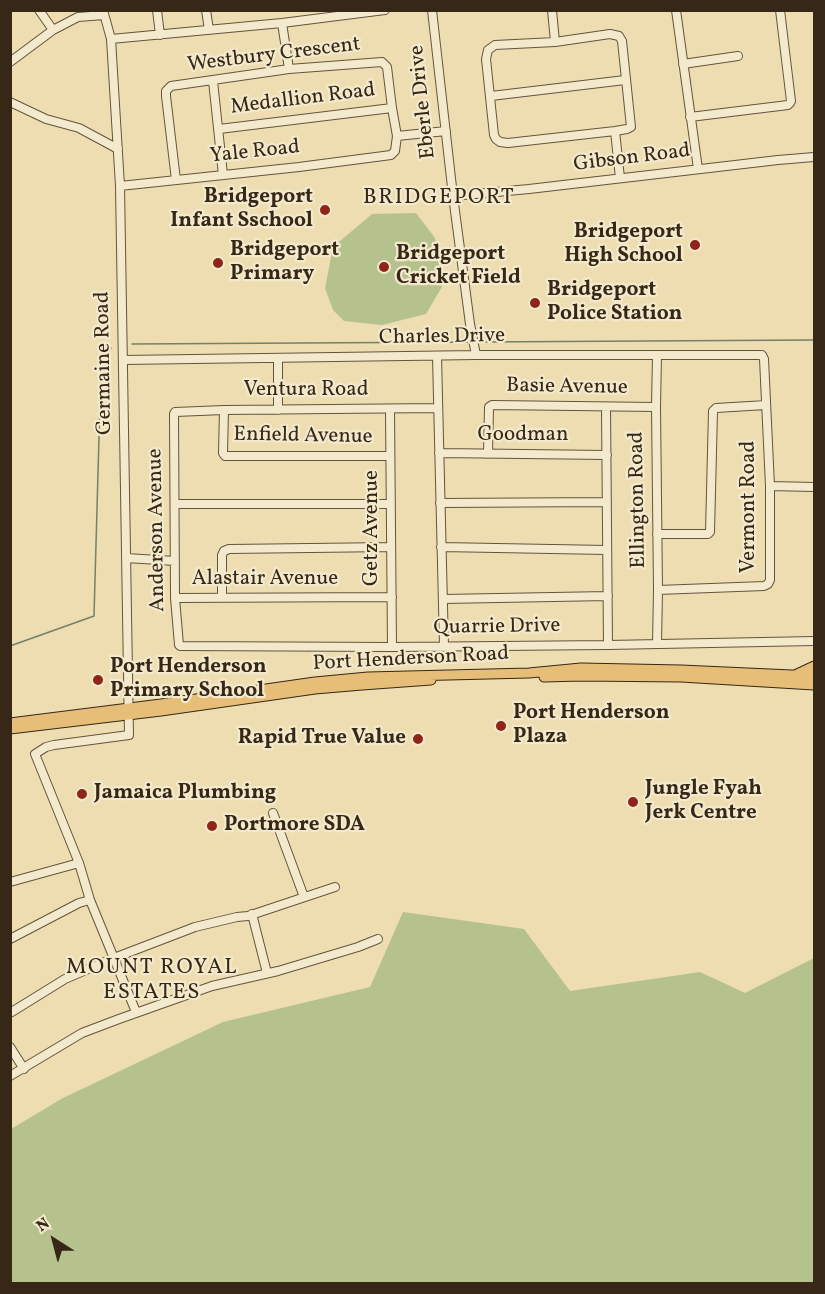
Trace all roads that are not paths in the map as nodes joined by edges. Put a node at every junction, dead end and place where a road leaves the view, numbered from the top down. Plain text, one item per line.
1 (39, 10) edge
2 (157, 10) edge
3 (206, 10) edge
4 (385, 10) edge
5 (432, 10) edge
6 (552, 10) edge
7 (676, 10) edge
8 (780, 10) edge
9 (380, 11) edge
10 (103, 13) edge
11 (282, 23) junction
12 (53, 30) junction
13 (209, 30) junction
14 (160, 35) junction
15 (111, 39) junction
16 (555, 42) junction
17 (738, 56) dead end
18 (10, 62) edge
19 (683, 64) junction
20 (289, 69) junction
21 (625, 80) junction
22 (213, 81) junction
23 (490, 96) junction
24 (10, 102) edge
25 (392, 108) junction
26 (690, 117) junction
27 (219, 129) junction
28 (446, 131) junction
29 (615, 131) junction
30 (397, 136) junction
31 (118, 149) junction
32 (393, 153) joint
33 (814, 157) edge
34 (698, 169) junction
35 (223, 175) junction
36 (620, 178) junction
37 (176, 180) junction
38 (120, 186) junction
39 (453, 196) junction
40 (476, 355) junction
41 (657, 355) junction
42 (762, 355) joint
43 (437, 356) junction
44 (278, 358) junction
45 (123, 360) junction
46 (766, 405) junction
47 (606, 406) junction
48 (656, 407) junction
49 (438, 408) junction
50 (390, 409) junction
51 (224, 410) junction
52 (278, 410) junction
53 (175, 412) joint
54 (439, 453) junction
55 (488, 454) junction
56 (607, 455) junction
57 (390, 456) junction
58 (770, 486) junction
59 (814, 487) edge
60 (607, 502) junction
61 (440, 503) junction
62 (175, 504) junction
63 (391, 504) junction
64 (657, 534) junction
65 (391, 546) junction
66 (441, 547) junction
67 (607, 550) junction
68 (126, 558) junction
69 (175, 561) junction
70 (658, 590) junction
71 (608, 596) junction
72 (392, 597) junction
73 (175, 598) junction
74 (222, 598) junction
75 (442, 599) junction
76 (814, 641) edge
77 (657, 644) junction
78 (608, 645) junction
79 (180, 646) joint
80 (392, 647) junction
81 (444, 647) junction
82 (814, 666) edge
83 (794, 674) junction
84 (814, 676) edge
85 (814, 685) edge
86 (127, 711) junction
87 (10, 723) edge
88 (10, 729) edge
89 (273, 813) dead end
90 (79, 863) junction
91 (10, 882) edge
92 (335, 887) dead end
93 (304, 897) junction
94 (90, 900) junction
95 (252, 914) junction
96 (10, 939) edge
97 (378, 939) dead end
98 (114, 958) junction
99 (267, 973) junction
100 (136, 1012) junction
101 (10, 1013) edge
102 (10, 1047) edge
103 (24, 1069) junction
104 (10, 1076) edge

1 - 12 street
2 - 14 street
3 - 13 street
4 - 9 street
5 - 28 street, Eberle Drive
6 - 16 street
7 - 19 street
8 - 26 street
9 - 11 street
10 - 12 street
10 - 15 street, Germaine Road
11 - 13 street
11 - 20 street
12 - 18 street
13 - 14 street
14 - 15 street
15 - 31 street, Germaine Road
16 - 21 street
16 - 23 street
17 - 19 street
19 - 26 street
20 - 22 street, Westbury Crescent
20 - 25 street, Westbury Crescent
21 - 23 street
21 - 29 street
22 - 27 street
22 - 37 street, Westbury Crescent
23 - 29 street
24 - 31 street
25 - 27 street, Medallion Road
25 - 30 street, Westbury Crescent
26 - 34 street
27 - 35 street
28 - 30 street
28 - 39 street, Eberle Drive
29 - 36 street
30 - 32 street, Westbury Crescent
31 - 38 street, Germaine Road
32 - 35 street, Yale Road
33 - 34 street, Gibson Road
34 - 36 street, Gibson Road
35 - 37 street, Yale Road
36 - 39 street, Gibson Road
37 - 38 street, Yale Road
38 - 45 street, Germaine Road
39 - 40 street, Eberle Drive
40 - 41 street, Charles Drive
40 - 43 street, Charles Drive
41 - 42 street, Charles Drive
41 - 48 street, Ellington Road
42 - 46 street, Vermont Road
43 - 44 street, Charles Drive
43 - 49 street
44 - 45 street, Charles Drive
44 - 52 street
45 - 68 street, Germaine Road
46 - 58 street, Vermont Road
46 - 64 street
47 - 48 street, Basie Avenue
47 - 55 street, Basie Avenue
47 - 56 street
48 - 64 street, Ellington Road
49 - 50 street, Ventura Road
49 - 54 street
50 - 52 street, Ventura Road
50 - 57 street, Getz Avenue
51 - 52 street, Ventura Road
51 - 53 street, Ventura Road
51 - 57 street, Enfield Avenue
53 - 62 street, Anderson Avenue
54 - 55 street, Goodman
54 - 61 street
55 - 56 street, Goodman
56 - 60 street
57 - 63 street, Getz Avenue
58 - 59 street
58 - 70 street, Vermont Road
60 - 61 street
60 - 67 street
61 - 66 street
62 - 63 street
62 - 69 street, Anderson Avenue
63 - 65 street, Getz Avenue
64 - 70 street, Ellington Road
65 - 72 street, Getz Avenue
65 - 74 street
66 - 67 street
66 - 75 street
67 - 71 street
68 - 69 street
68 - 86 street, Germaine Road
69 - 73 street, Anderson Avenue
70 - 77 street, Ellington Road
71 - 75 street
71 - 78 street
72 - 74 street, Alastair Avenue
72 - 80 street, Getz Avenue
73 - 74 street, Alastair Avenue
73 - 79 street, Anderson Avenue
75 - 81 street
76 - 77 street, Quarrie Drive
77 - 78 street, Quarrie Drive
78 - 81 street, Quarrie Drive
79 - 80 street, Quarrie Drive
80 - 81 street, Quarrie Drive
82 - 83 main road
83 - 84 main road, Port Henderson Road
83 - 86 main road, Port Henderson Road
85 - 86 main road, Port Henderson Road
86 - 87 main road, Port Henderson Road
86 - 88 main road, Port Henderson Road
86 - 90 street
89 - 93 street
90 - 91 street
90 - 94 street
92 - 93 street
93 - 95 street
94 - 96 street
94 - 98 street
95 - 98 street
95 - 99 street
97 - 99 street
98 - 100 street
98 - 101 street
99 - 100 street
100 - 103 street
102 - 103 street
103 - 104 street

